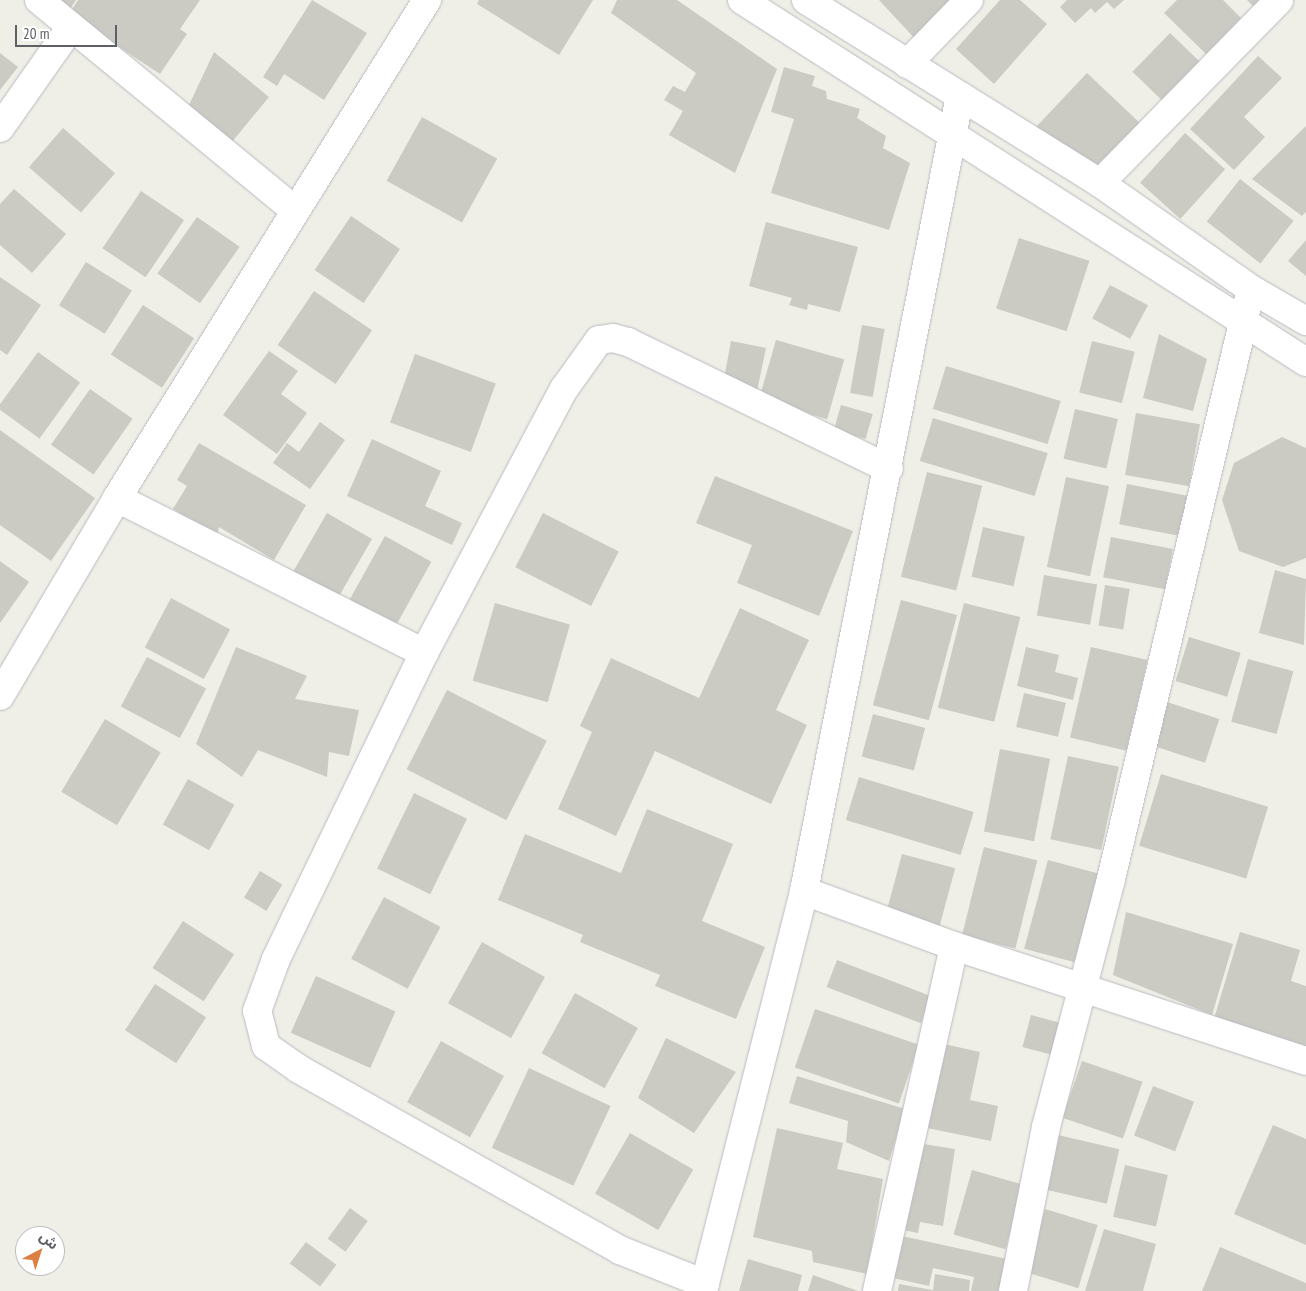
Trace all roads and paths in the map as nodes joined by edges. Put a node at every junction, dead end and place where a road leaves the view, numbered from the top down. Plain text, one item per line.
1 (39, 0) edge
2 (427, 0) edge
3 (742, 0) edge
4 (806, 0) edge
5 (969, 0) edge
6 (1280, 0) edge
7 (71, 27) junction
8 (907, 64) junction
9 (960, 96) junction
10 (0, 128) edge
11 (952, 134) junction
12 (1100, 183) junction
13 (295, 210) junction
14 (1251, 289) junction
15 (1306, 321) edge
16 (1242, 325) junction
17 (1306, 362) edge
18 (889, 469) junction
19 (117, 498) junction
20 (424, 653) junction
21 (0, 696) edge
22 (804, 891) junction
23 (954, 946) junction
24 (1084, 986) junction
25 (1306, 1061) edge
26 (704, 1287) edge
27 (877, 1291) edge
28 (1013, 1291) edge

1 - 7 street
2 - 13 street
3 - 11 street
4 - 8 street
5 - 8 street
6 - 12 street
7 - 10 street
7 - 13 street
8 - 9 street
9 - 11 street
9 - 12 street
11 - 16 street
11 - 18 street
12 - 14 street
13 - 19 street
14 - 15 street
14 - 16 street
16 - 17 street
16 - 24 street
18 - 20 street
18 - 22 street
19 - 20 street
19 - 21 street
20 - 26 street
22 - 23 street
22 - 26 street
23 - 24 street
23 - 27 street
24 - 25 street
24 - 28 street

